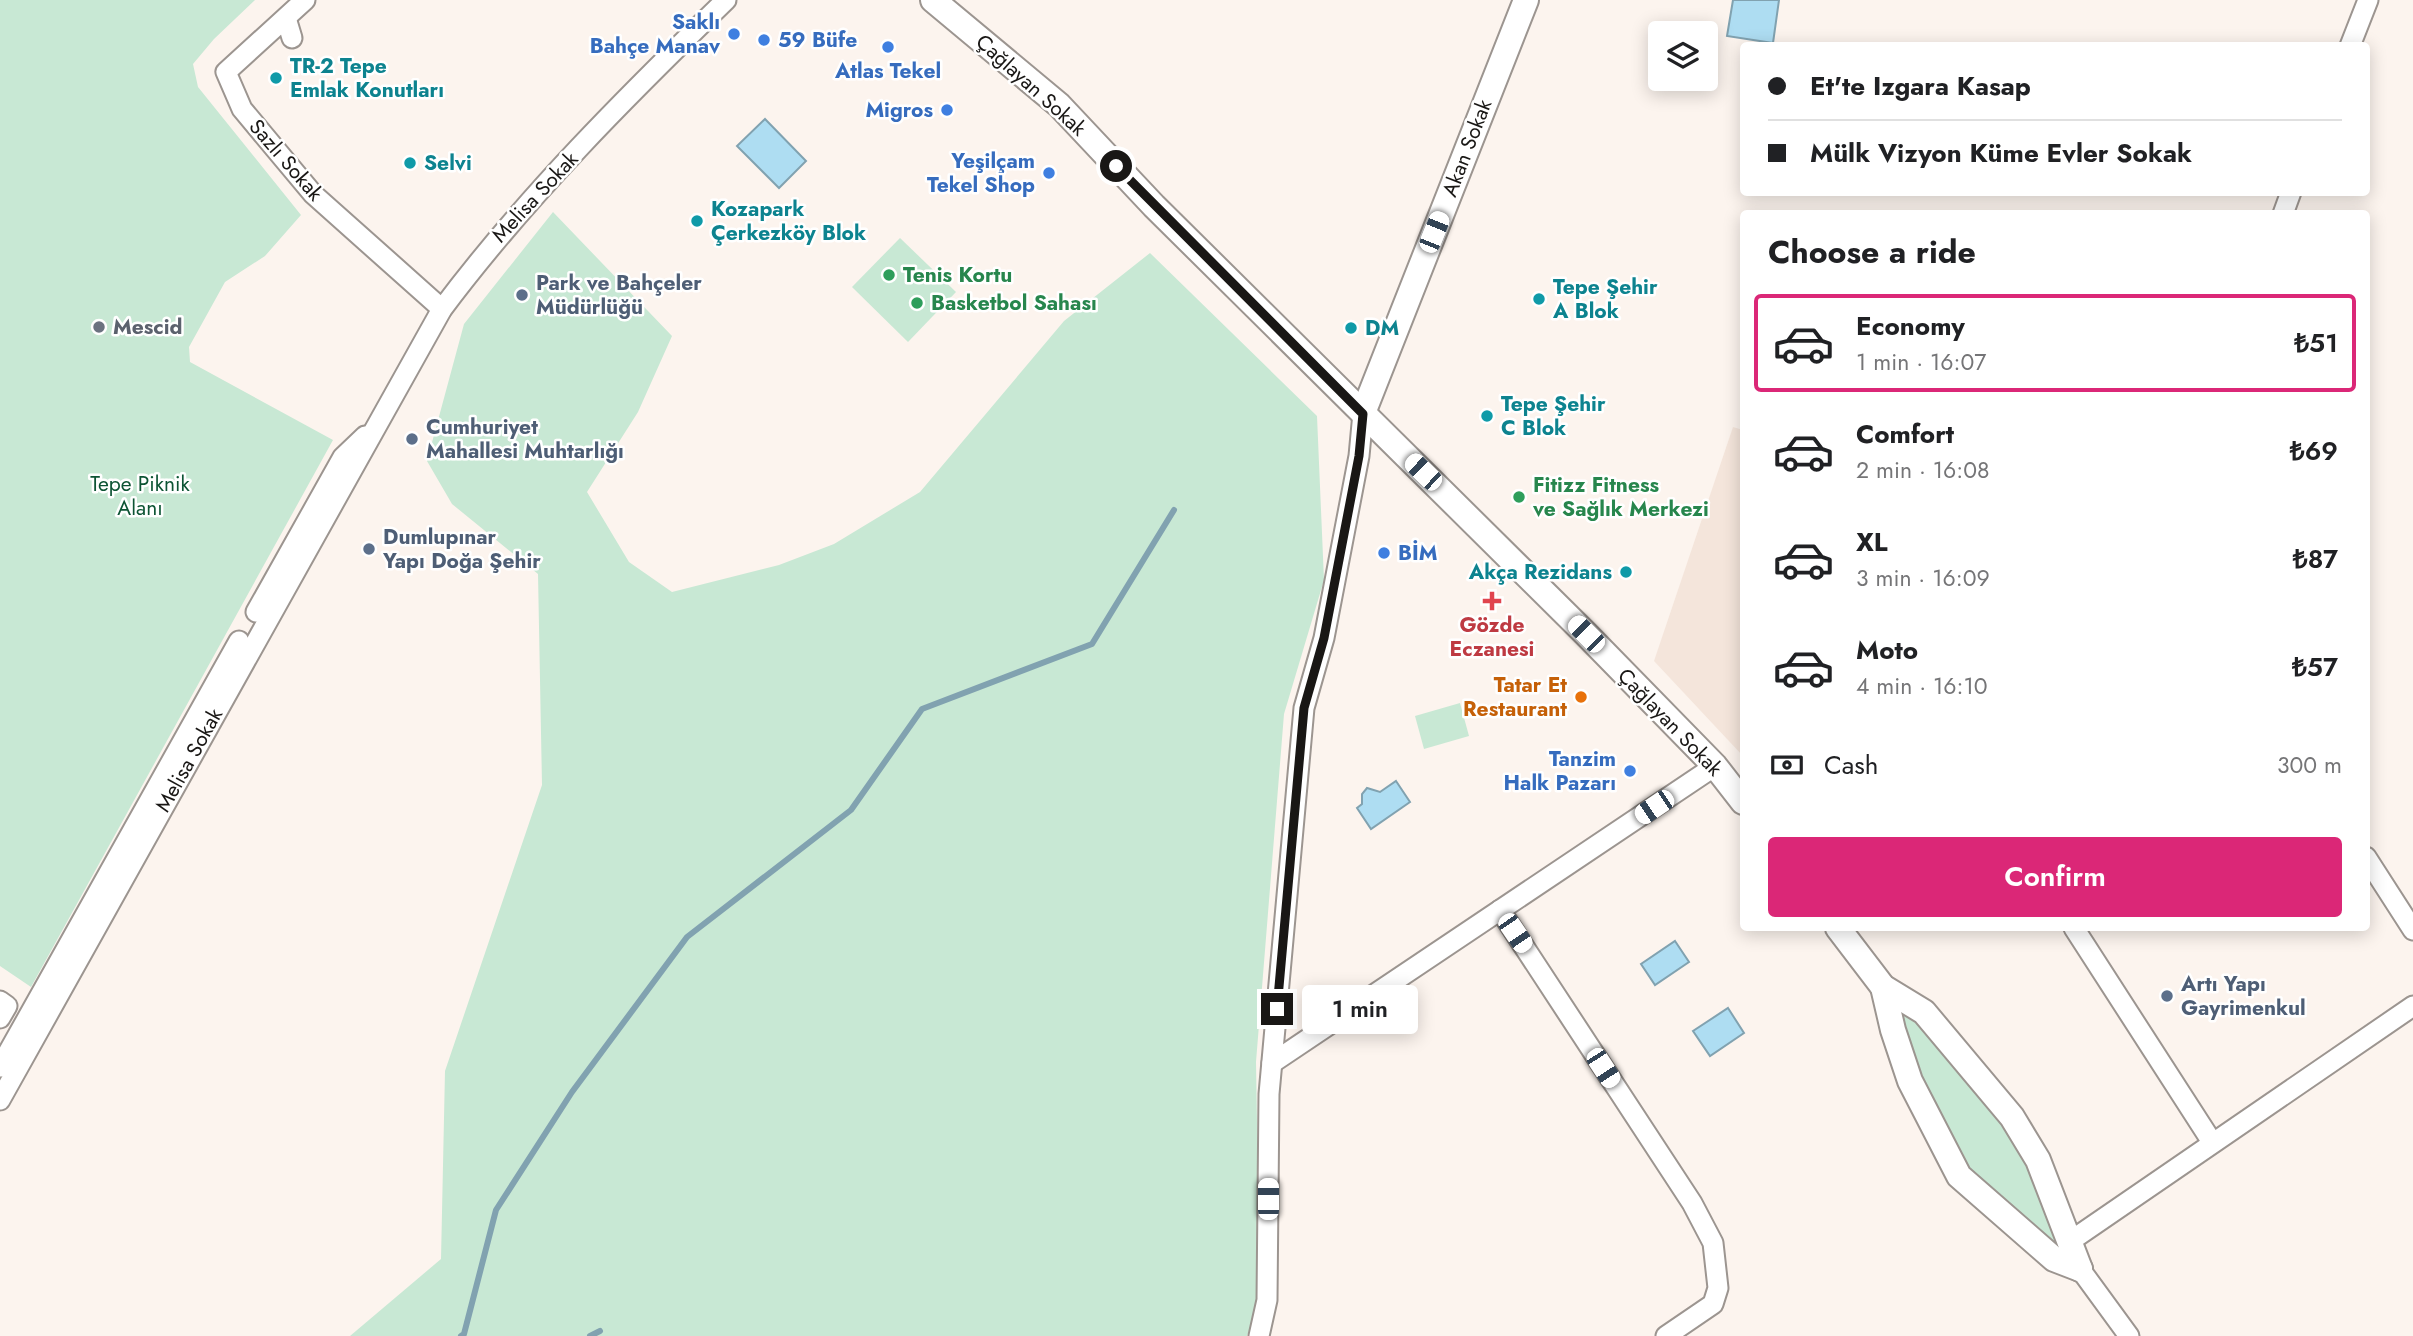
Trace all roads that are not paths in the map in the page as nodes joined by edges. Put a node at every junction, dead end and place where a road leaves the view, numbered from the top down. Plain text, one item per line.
1 (305, 0) edge
2 (726, 0) edge
3 (933, 0) edge
4 (1526, 0) edge
5 (2368, 0) edge
6 (286, 18) junction
7 (292, 38) dead end
8 (2352, 42) edge
9 (442, 309) junction
10 (1363, 414) junction
11 (380, 421) junction
12 (1715, 766) junction
13 (1740, 798) edge
14 (2370, 863) edge
15 (1500, 910) junction
16 (2413, 930) edge
17 (1840, 931) edge
18 (2076, 931) edge
19 (1883, 986) junction
20 (0, 1001) edge
21 (2413, 1006) edge
22 (0, 1017) edge
23 (1272, 1063) junction
24 (0, 1067) edge
25 (0, 1100) edge
26 (2212, 1142) junction
27 (2069, 1242) junction
28 (2080, 1269) junction
29 (1259, 1336) edge
30 (1666, 1336) edge
31 (2129, 1336) edge

1 - 6 street, Sazlı Sokak
2 - 9 street, Melisa Sokak
3 - 10 street, Çağlayan Sokak
4 - 10 street, Akan Sokak
5 - 8 street
6 - 7 street
6 - 9 street, Sazlı Sokak
9 - 11 street, Melisa Sokak
10 - 12 street, Çağlayan Sokak
10 - 23 street
11 - 24 street, Melisa Sokak
11 - 25 street, Melisa Sokak
12 - 13 street, Çağlayan Sokak
12 - 15 street
14 - 16 street
15 - 23 street
15 - 30 street
17 - 19 street
18 - 26 street
19 - 27 street
19 - 28 street
20 - 22 street
21 - 26 street
23 - 29 street
26 - 27 street
27 - 28 street
28 - 31 street

